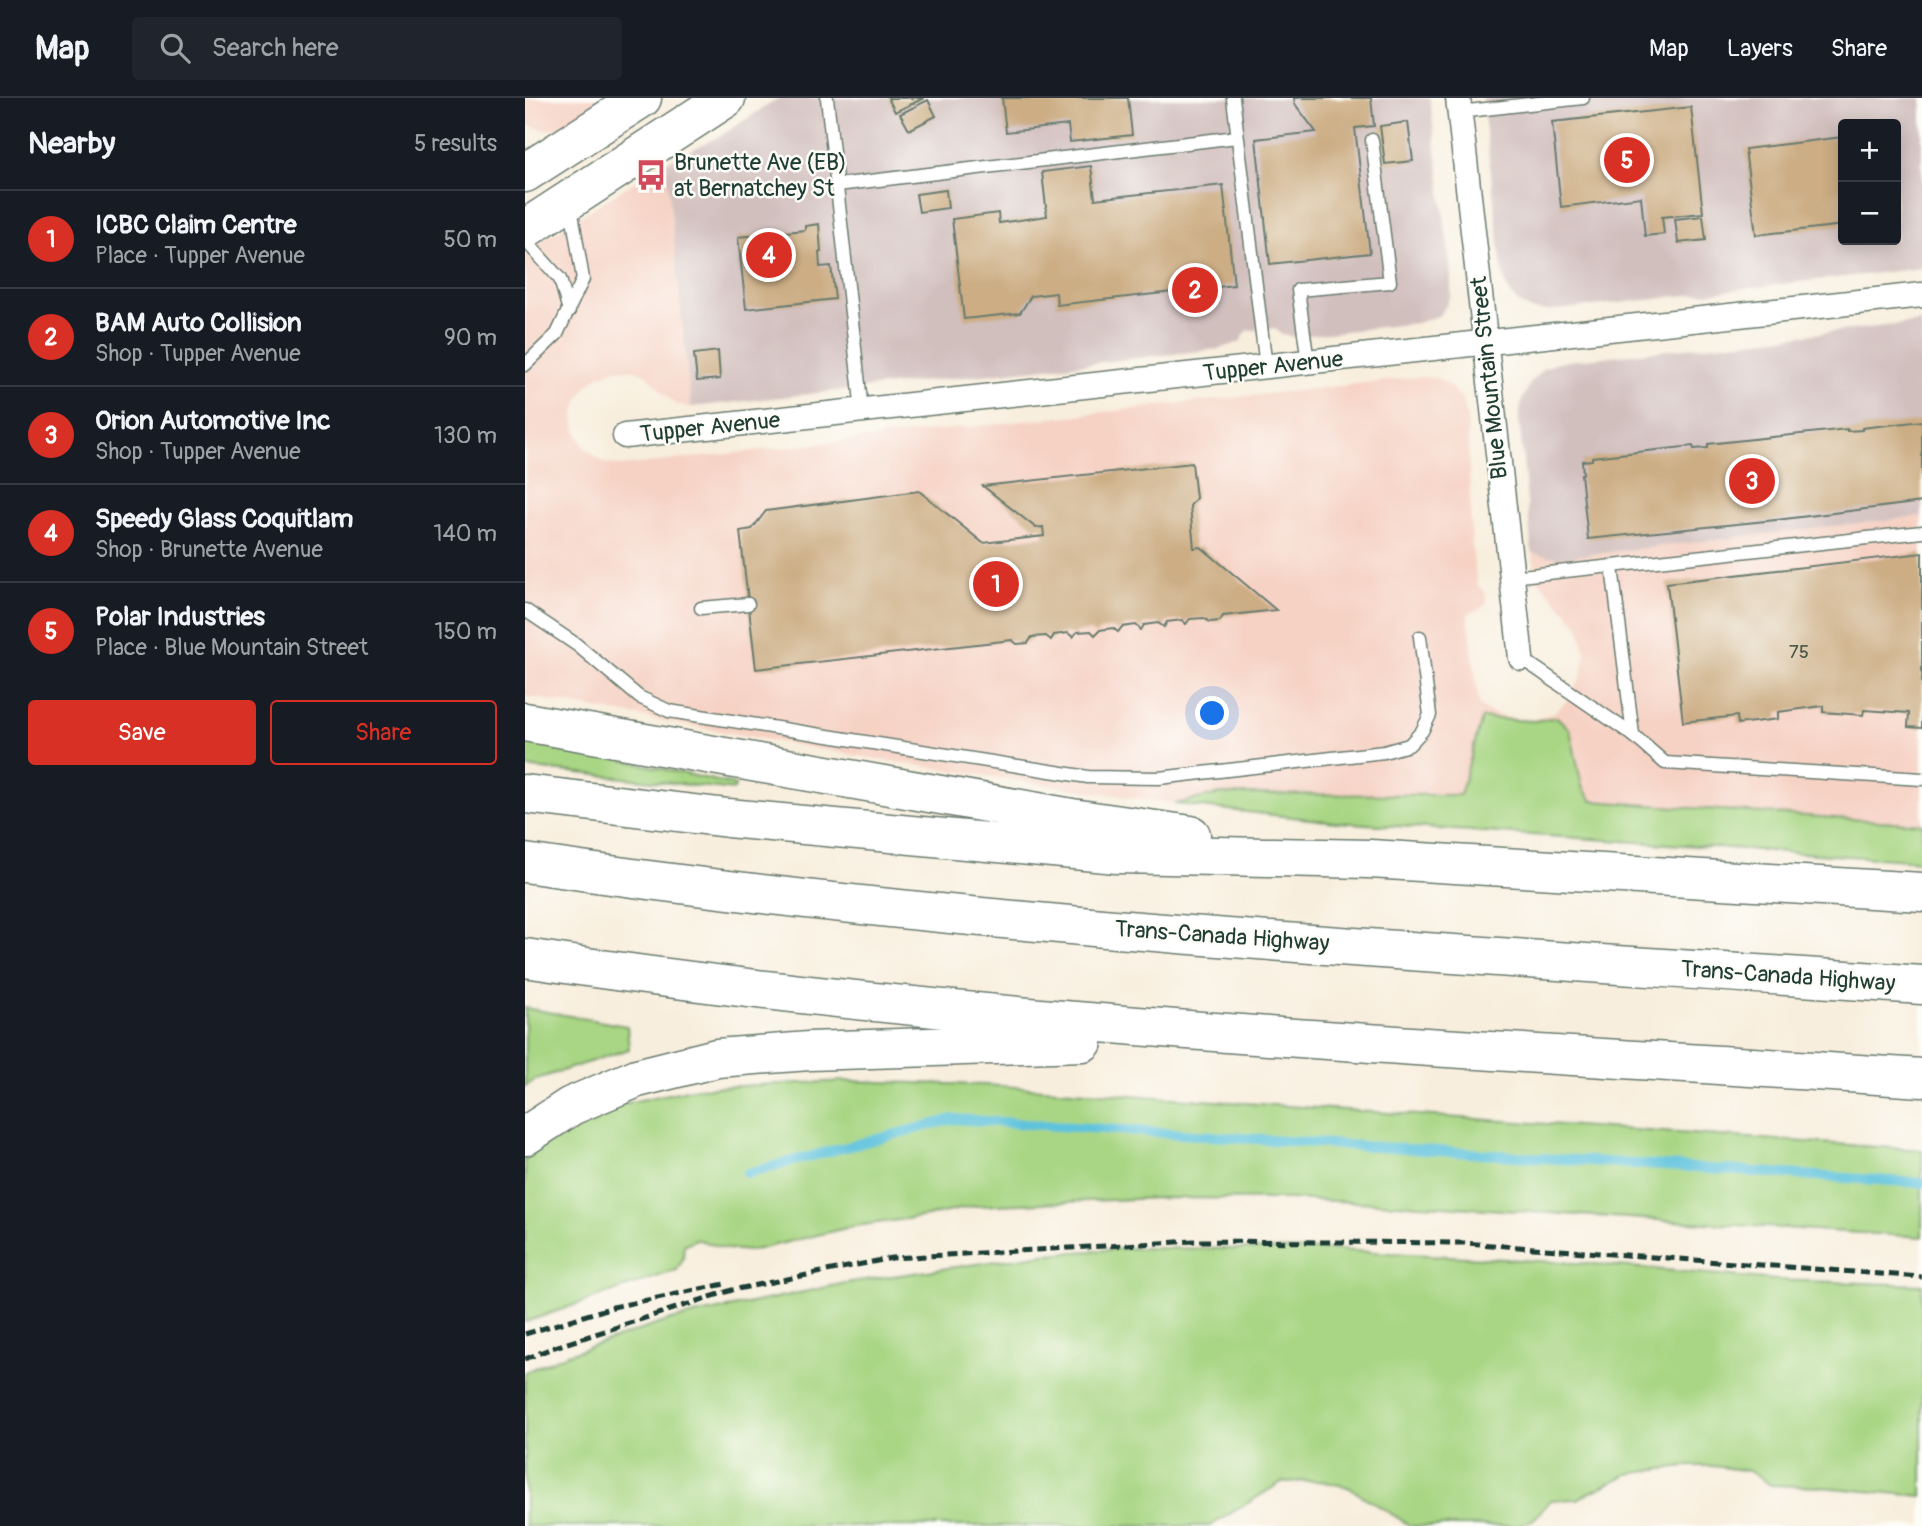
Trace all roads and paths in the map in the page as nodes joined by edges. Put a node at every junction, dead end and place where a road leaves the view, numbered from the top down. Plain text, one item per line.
1 (642, 98) edge
2 (726, 98) edge
3 (827, 98) edge
4 (1233, 98) edge
5 (1583, 98) edge
6 (1459, 105) edge
7 (1237, 136) junction
8 (1372, 140) dead end
9 (525, 173) edge
10 (837, 185) junction
11 (569, 200) junction
12 (525, 229) edge
13 (525, 240) edge
14 (1922, 295) edge
15 (569, 312) junction
16 (1485, 343) junction
17 (1308, 362) junction
18 (525, 365) edge
19 (1266, 367) junction
20 (862, 411) junction
21 (625, 436) dead end
22 (1922, 532) edge
23 (1612, 567) junction
24 (1512, 577) junction
25 (748, 604) dead end
26 (701, 608) dead end
27 (525, 610) edge
28 (1420, 637) dead end
29 (1521, 658) joint
30 (525, 722) edge
31 (1633, 735) junction
32 (1922, 779) edge
33 (525, 794) edge
34 (1370, 859) junction
35 (525, 863) edge
36 (1922, 892) edge
37 (525, 958) edge
38 (1922, 985) edge
39 (1279, 1035) junction
40 (1922, 1078) edge
41 (525, 1136) edge

1 - 9 main road
2 - 11 main road
3 - 10 lane
4 - 7 lane
5 - 6 lane
6 - 16 street, Blue Mountain Street
7 - 10 lane
7 - 19 lane
8 - 17 lane
10 - 20 lane
11 - 12 main road
11 - 15 lane
13 - 15 lane
14 - 16 street, Tupper Avenue
15 - 18 lane
16 - 17 street, Tupper Avenue
16 - 24 street, Blue Mountain Street
17 - 19 street, Tupper Avenue
19 - 20 street, Tupper Avenue
20 - 21 street, Tupper Avenue
22 - 23 lane
23 - 24 lane
23 - 31 lane
24 - 29 street, Blue Mountain Street
25 - 26 lane
27 - 28 lane
29 - 31 lane
30 - 34 main road
31 - 32 lane
33 - 34 main road
34 - 36 main road
35 - 38 main road, Trans-Canada Highway
37 - 39 main road
39 - 40 main road
39 - 41 main road

